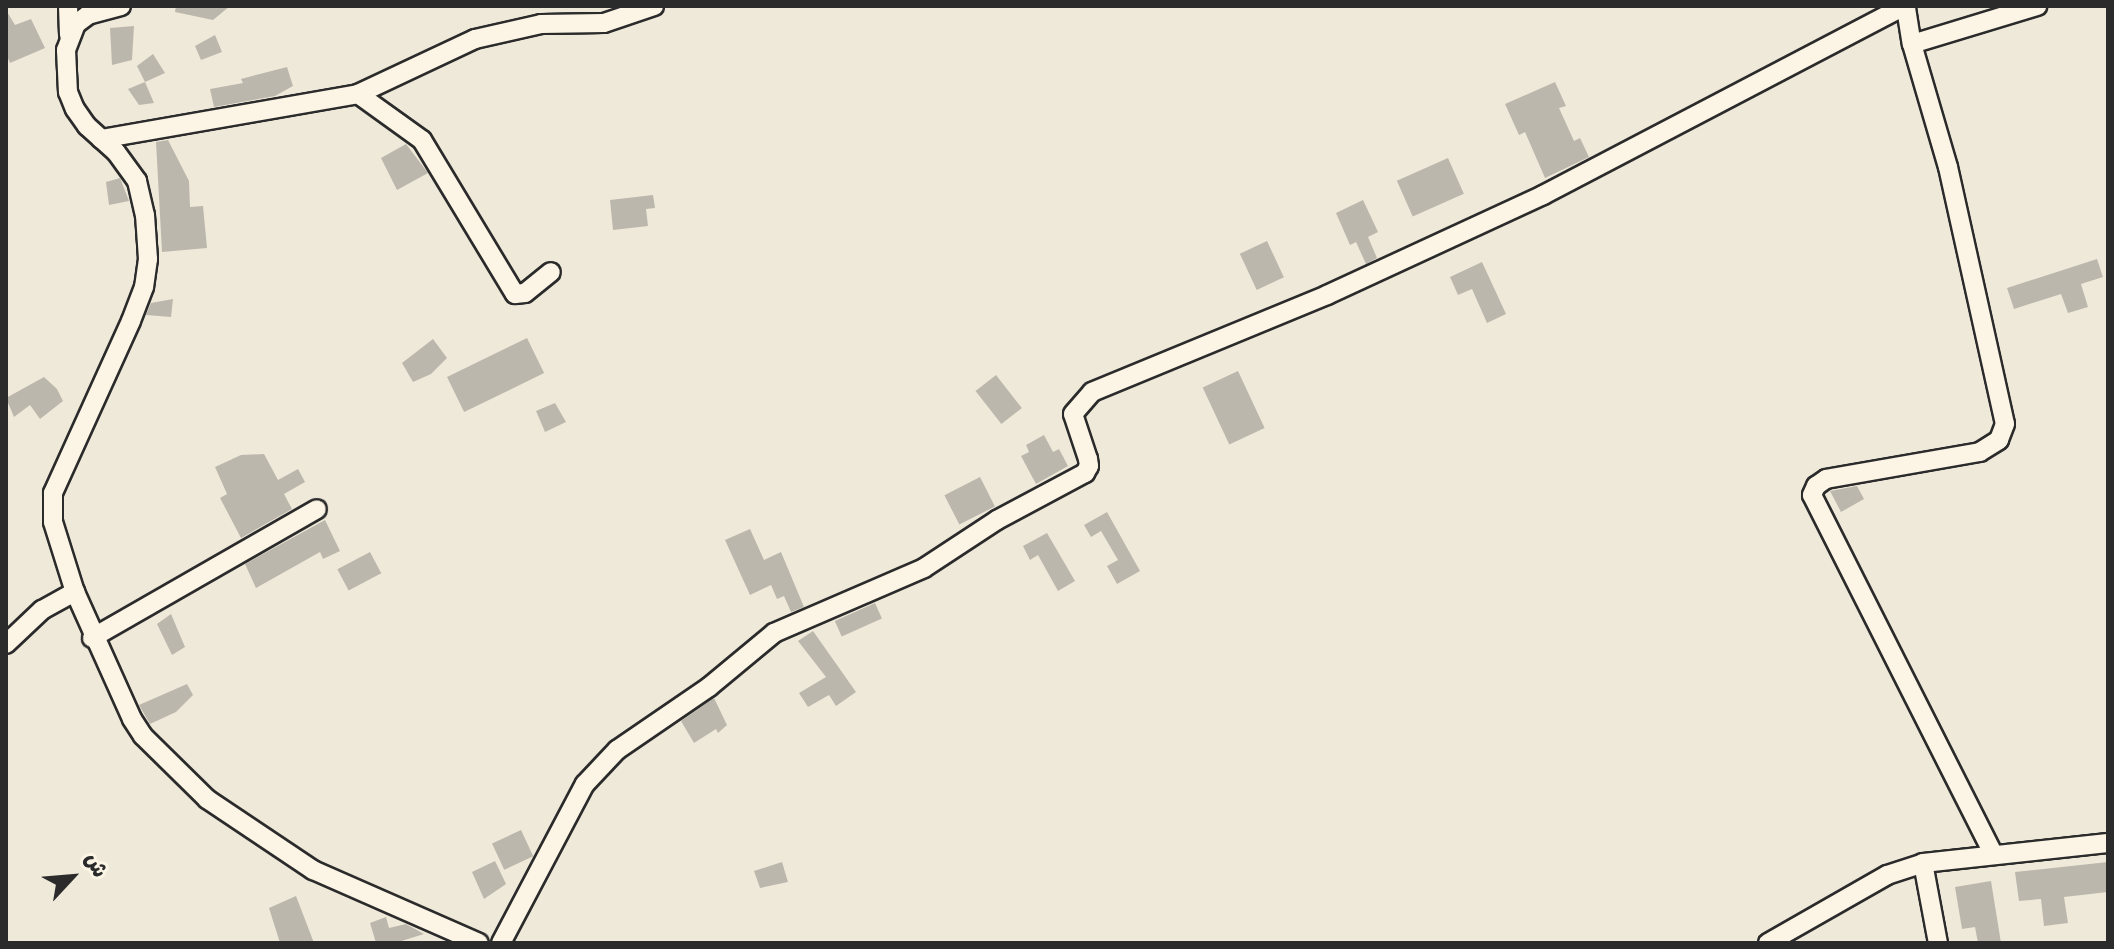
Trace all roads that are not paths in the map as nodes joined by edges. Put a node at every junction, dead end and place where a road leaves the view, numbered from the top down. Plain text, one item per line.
1 (68, 6) edge
2 (121, 6) edge
3 (654, 6) edge
4 (2037, 6) edge
5 (1905, 7) edge
6 (69, 35) junction
7 (1912, 44) junction
8 (358, 94) junction
9 (101, 139) junction
10 (551, 272) dead end
11 (317, 509) dead end
12 (75, 592) junction
13 (92, 638) junction
14 (6, 644) edge
15 (2108, 843) edge
16 (1994, 855) junction
17 (1923, 863) junction
18 (473, 939) edge
19 (446, 943) edge
20 (501, 943) edge
21 (1768, 943) edge
22 (1938, 943) edge

1 - 6 street
2 - 6 street
3 - 8 street
4 - 7 street
5 - 7 street
5 - 20 street
6 - 9 street
7 - 16 street
8 - 9 street
8 - 10 street
9 - 12 street
11 - 13 street
12 - 13 street
12 - 14 street
13 - 18 street
15 - 16 street
16 - 17 street
17 - 21 street
17 - 22 street
18 - 19 street

